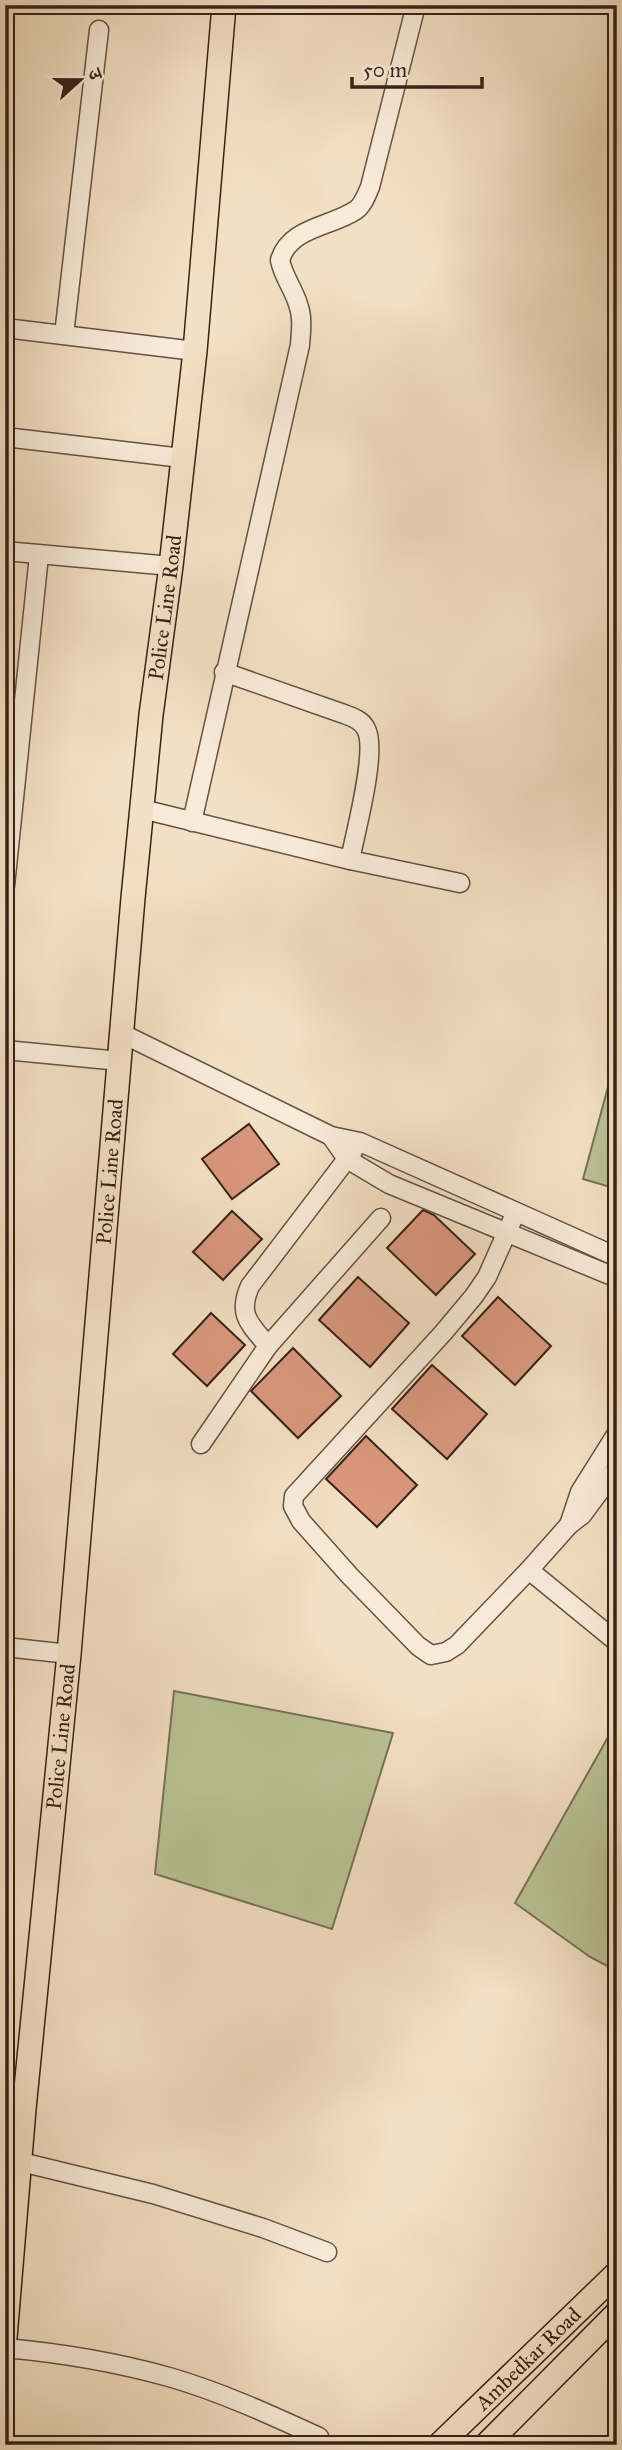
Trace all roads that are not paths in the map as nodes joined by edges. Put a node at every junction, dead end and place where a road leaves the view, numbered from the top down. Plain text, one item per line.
1 (224, 5) edge
2 (416, 5) edge
3 (99, 30) dead end
4 (5, 328) edge
5 (64, 335) junction
6 (195, 351) junction
7 (5, 437) edge
8 (182, 458) junction
9 (5, 551) edge
10 (39, 555) junction
11 (171, 566) junction
12 (224, 672) junction
13 (142, 809) junction
14 (192, 822) junction
15 (350, 860) junction
16 (460, 883) dead end
17 (5, 886) edge
18 (123, 1034) junction
19 (5, 1051) edge
20 (120, 1061) junction
21 (331, 1136) junction
22 (360, 1142) junction
23 (347, 1159) junction
24 (515, 1214) junction
25 (382, 1218) dead end
26 (508, 1234) junction
27 (617, 1257) edge
28 (617, 1278) edge
29 (268, 1346) junction
30 (617, 1433) edge
31 (201, 1444) dead end
32 (617, 1468) edge
33 (569, 1525) junction
34 (529, 1570) junction
35 (617, 1642) edge
36 (5, 1647) edge
37 (69, 1654) junction
38 (15, 2107) edge
39 (21, 2162) junction
40 (327, 2252) dead end
41 (617, 2273) edge
42 (617, 2313) edge
43 (5, 2338) edge
44 (5, 2348) edge
45 (319, 2437) dead end
46 (439, 2445) edge
47 (486, 2445) edge

1 - 6 main road, Police Line Road
2 - 12 street
3 - 5 street
4 - 5 street
5 - 6 street
6 - 8 main road, Police Line Road
7 - 8 street
8 - 11 main road, Police Line Road
9 - 10 street
10 - 11 street
10 - 17 street
11 - 13 main road, Police Line Road
12 - 14 street
12 - 15 street
13 - 14 street
13 - 18 main road, Police Line Road
14 - 15 street
15 - 16 street
18 - 20 main road, Police Line Road
18 - 21 street
19 - 20 street
20 - 37 main road, Police Line Road
21 - 22 street
21 - 23 street
22 - 23 street
22 - 24 street
23 - 26 street
23 - 29 street
24 - 26 street
24 - 27 street
25 - 29 street
26 - 28 street
26 - 34 street
29 - 31 street
30 - 33 street
32 - 33 street
33 - 34 street
34 - 35 street
36 - 37 street
37 - 38 main road, Police Line Road
38 - 39 main road, Police Line Road
39 - 40 street
39 - 43 main road, Police Line Road
41 - 46 main road, Ambedkar Road
42 - 47 main road
44 - 45 street

